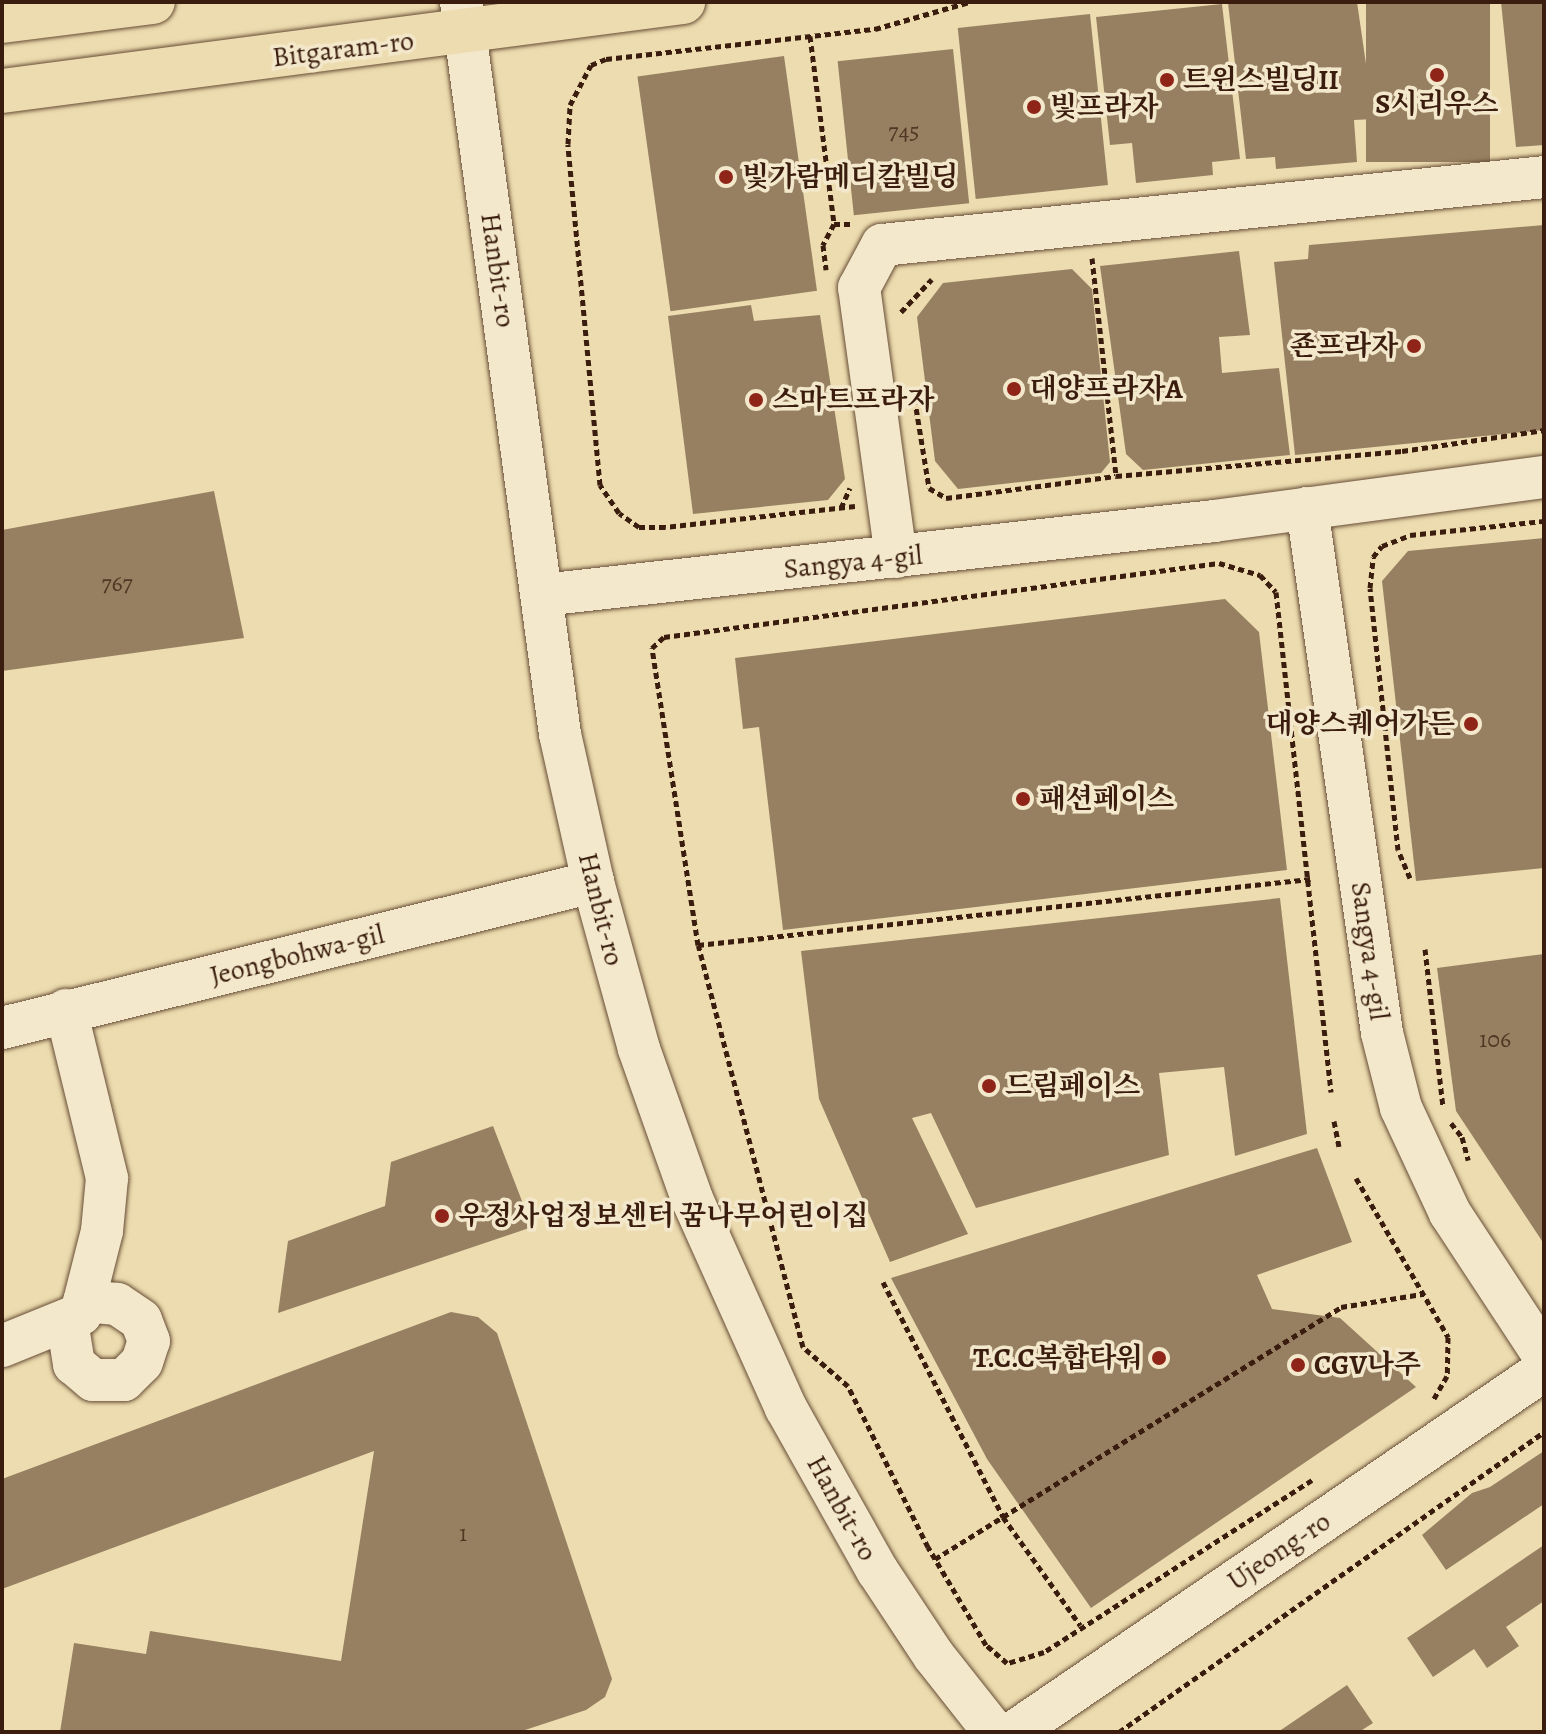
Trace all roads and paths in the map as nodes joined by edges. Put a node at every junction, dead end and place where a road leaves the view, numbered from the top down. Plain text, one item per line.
1 (153, 2) edge
2 (683, 2) edge
3 (969, 2) edge
4 (463, 18) edge
5 (2, 21) edge
6 (810, 36) junction
7 (2, 91) edge
8 (1544, 177) edge
9 (1108, 255) dead end
10 (1092, 257) junction
11 (1077, 259) dead end
12 (826, 274) dead end
13 (944, 278) dead end
14 (903, 325) dead end
15 (912, 384) dead end
16 (1544, 430) edge
17 (1116, 476) junction
18 (1544, 477) edge
19 (855, 506) dead end
20 (1307, 508) junction
21 (1544, 521) edge
22 (896, 557) junction
23 (542, 595) junction
24 (1410, 878) dead end
25 (1310, 879) junction
26 (593, 882) junction
27 (698, 945) junction
28 (1425, 949) dead end
29 (66, 1010) junction
30 (2, 1028) edge
31 (1331, 1092) dead end
32 (1334, 1121) dead end
33 (1339, 1147) dead end
34 (1470, 1168) dead end
35 (1356, 1178) dead end
36 (883, 1282) dead end
37 (1422, 1294) junction
38 (2, 1346) edge
39 (1544, 1356) edge
40 (1544, 1370) edge
41 (1430, 1407) dead end
42 (1544, 1432) edge
43 (1322, 1474) dead end
44 (1003, 1517) junction
45 (935, 1559) junction
46 (1080, 1625) junction
47 (994, 1732) edge
48 (1014, 1732) edge
49 (1119, 1732) edge

1 - 5 main road
2 - 4 main road, Bitgaram-ro
3 - 6 path
4 - 7 main road, Bitgaram-ro
4 - 23 street, Hanbit-ro
6 - 12 path
6 - 19 path
8 - 22 street
9 - 10 path
10 - 11 path
10 - 17 path
13 - 14 path
15 - 17 path
16 - 17 path
18 - 20 street, Sangya 4-gil
20 - 22 street, Sangya 4-gil
20 - 39 street, Sangya 4-gil
21 - 24 path
22 - 23 street, Sangya 4-gil
23 - 26 street, Hanbit-ro
25 - 27 path
25 - 27 path
25 - 31 path
26 - 29 street, Jeongbohwa-gil
26 - 47 street, Hanbit-ro
27 - 45 path
28 - 34 path
29 - 30 street, Jeongbohwa-gil
29 - 38 street
32 - 33 path
35 - 37 path
36 - 44 path
37 - 41 path
37 - 44 path
40 - 48 street, Ujeong-ro
42 - 49 path
43 - 46 path
44 - 45 path
44 - 46 path
45 - 46 path

